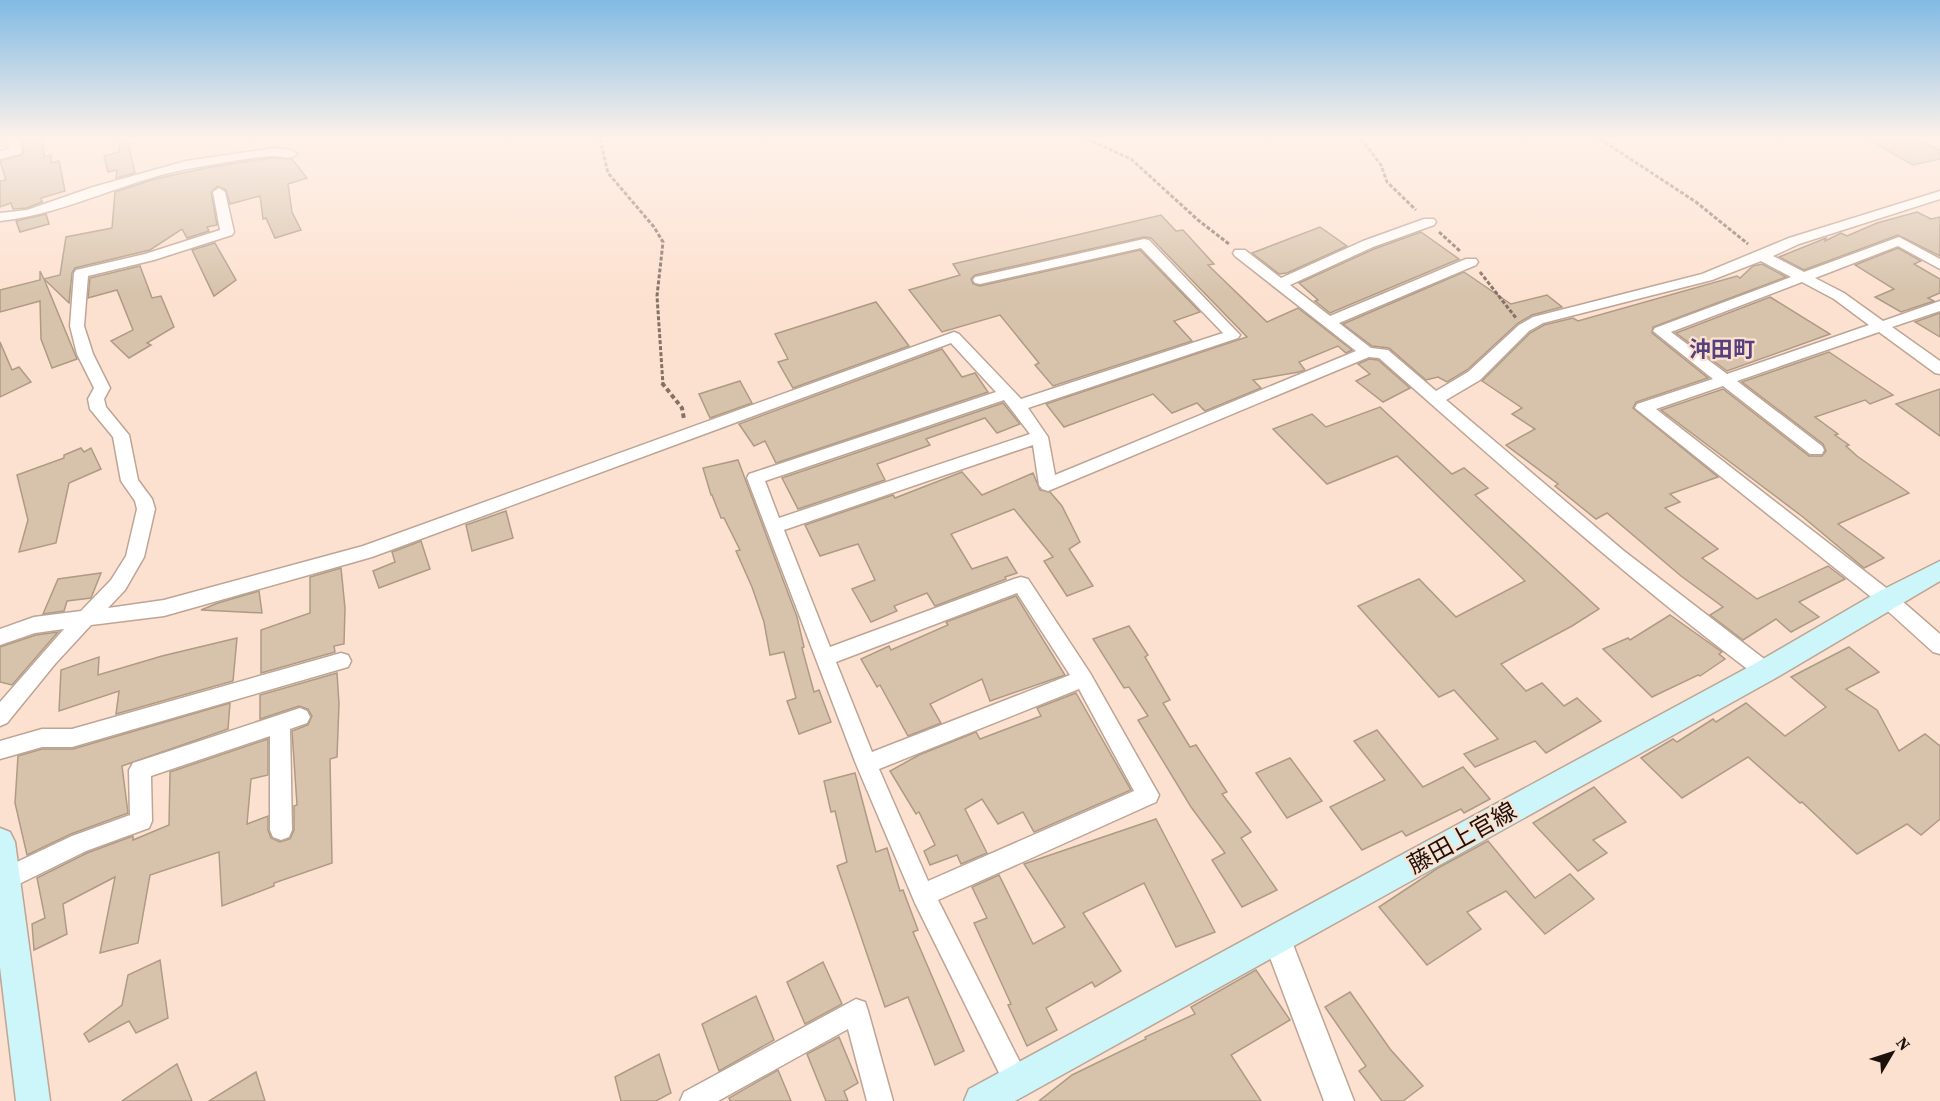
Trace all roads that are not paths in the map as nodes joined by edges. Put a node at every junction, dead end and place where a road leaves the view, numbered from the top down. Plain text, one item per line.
1 (97, 190) edge
2 (219, 192) dead end
3 (1940, 195) edge
4 (0, 217) edge
5 (1428, 222) dead end
6 (1240, 253) road end
7 (1762, 256) junction
8 (1471, 262) dead end
9 (1940, 265) edge
10 (1804, 277) junction
11 (980, 280) dead end
12 (1280, 284) junction
13 (1940, 306) edge
14 (1328, 322) junction
15 (1883, 326) junction
16 (1367, 352) junction
17 (1940, 369) edge
18 (1725, 380) junction
19 (1435, 399) junction
20 (1012, 400) junction
21 (1040, 437) junction
22 (1816, 450) dead end
23 (775, 526) junction
24 (1940, 570) edge
25 (1887, 599) junction
26 (86, 618) junction
27 (0, 637) edge
28 (1940, 646) edge
29 (826, 657) junction
30 (341, 661) dead end
31 (1765, 671) junction
32 (1083, 679) junction
33 (0, 717) edge
34 (0, 750) edge
35 (866, 764) junction
36 (281, 830) dead end
37 (0, 842) edge
38 (5, 879) junction
39 (923, 895) junction
40 (1277, 939) junction
41 (1016, 1080) junction
42 (33, 1101) edge
43 (693, 1101) edge
44 (880, 1101) edge
45 (981, 1101) edge
46 (1339, 1101) edge

1 - 4 street
2 - 26 street
3 - 7 street
5 - 12 street
6 - 12 street
7 - 10 street
7 - 19 street
8 - 14 street
9 - 10 street
10 - 15 street
10 - 18 street
11 - 20 street
12 - 14 street
13 - 15 street
14 - 16 street
15 - 17 street
15 - 18 street
16 - 19 street
16 - 21 street
18 - 22 street
18 - 25 street
19 - 31 street
20 - 21 street
20 - 23 street
20 - 26 street
21 - 23 street
23 - 29 street
24 - 25 main road, 藤田上官線
25 - 28 street
25 - 31 main road, 藤田上官線
26 - 27 street
26 - 33 street
29 - 32 street
29 - 35 street
30 - 34 street
31 - 40 main road, 藤田上官線
32 - 35 street
32 - 39 street
35 - 39 street
36 - 38 street
37 - 38 main road
38 - 42 main road
39 - 41 street
40 - 41 main road, 藤田上官線
40 - 46 street
41 - 45 main road, 藤田上官線
43 - 44 street

